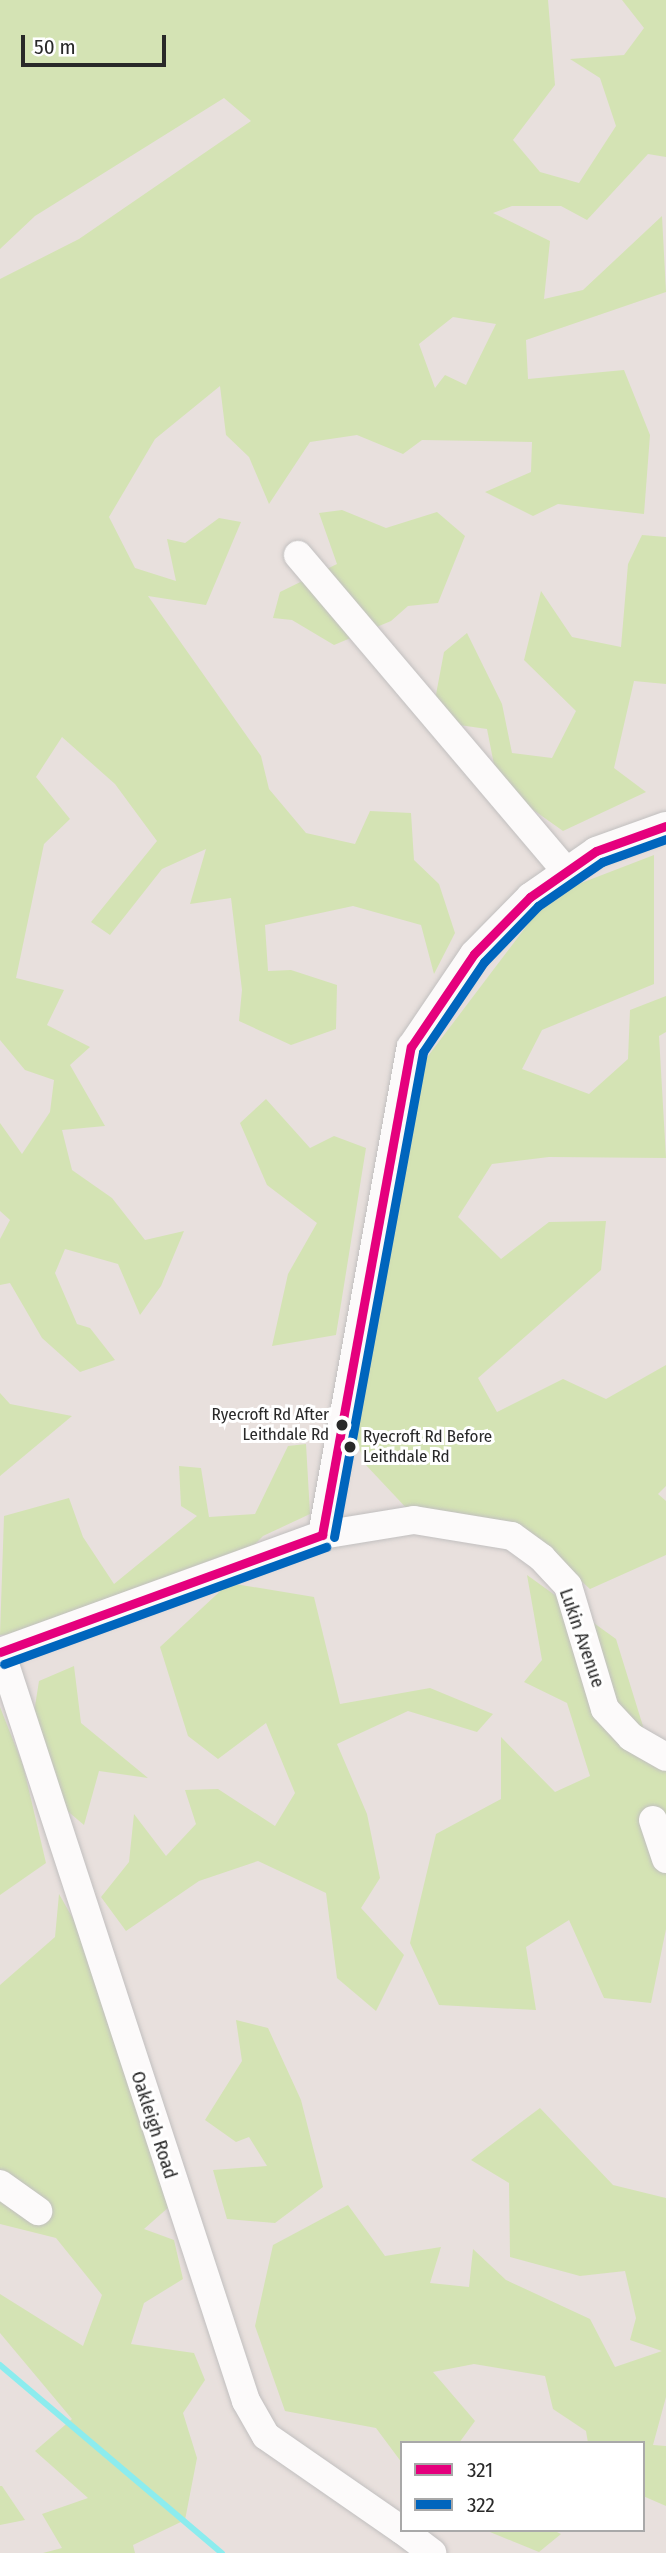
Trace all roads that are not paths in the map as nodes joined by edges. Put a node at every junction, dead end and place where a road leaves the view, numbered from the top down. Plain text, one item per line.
1 (298, 555) dead end
2 (666, 826) edge
3 (564, 869) junction
4 (322, 1535) junction
5 (1, 1652) edge
6 (666, 1757) edge
7 (653, 1820) dead end
8 (666, 1859) edge
9 (0, 2184) edge
10 (38, 2211) dead end
11 (400, 2529) edge
12 (405, 2532) edge
13 (432, 2553) edge

1 - 3 street
2 - 3 street
3 - 4 street
4 - 5 street, Lukin Avenue
4 - 6 street, Lukin Avenue
5 - 11 street, Oakleigh Road
7 - 8 street
9 - 10 street
12 - 13 street, Oakleigh Road

